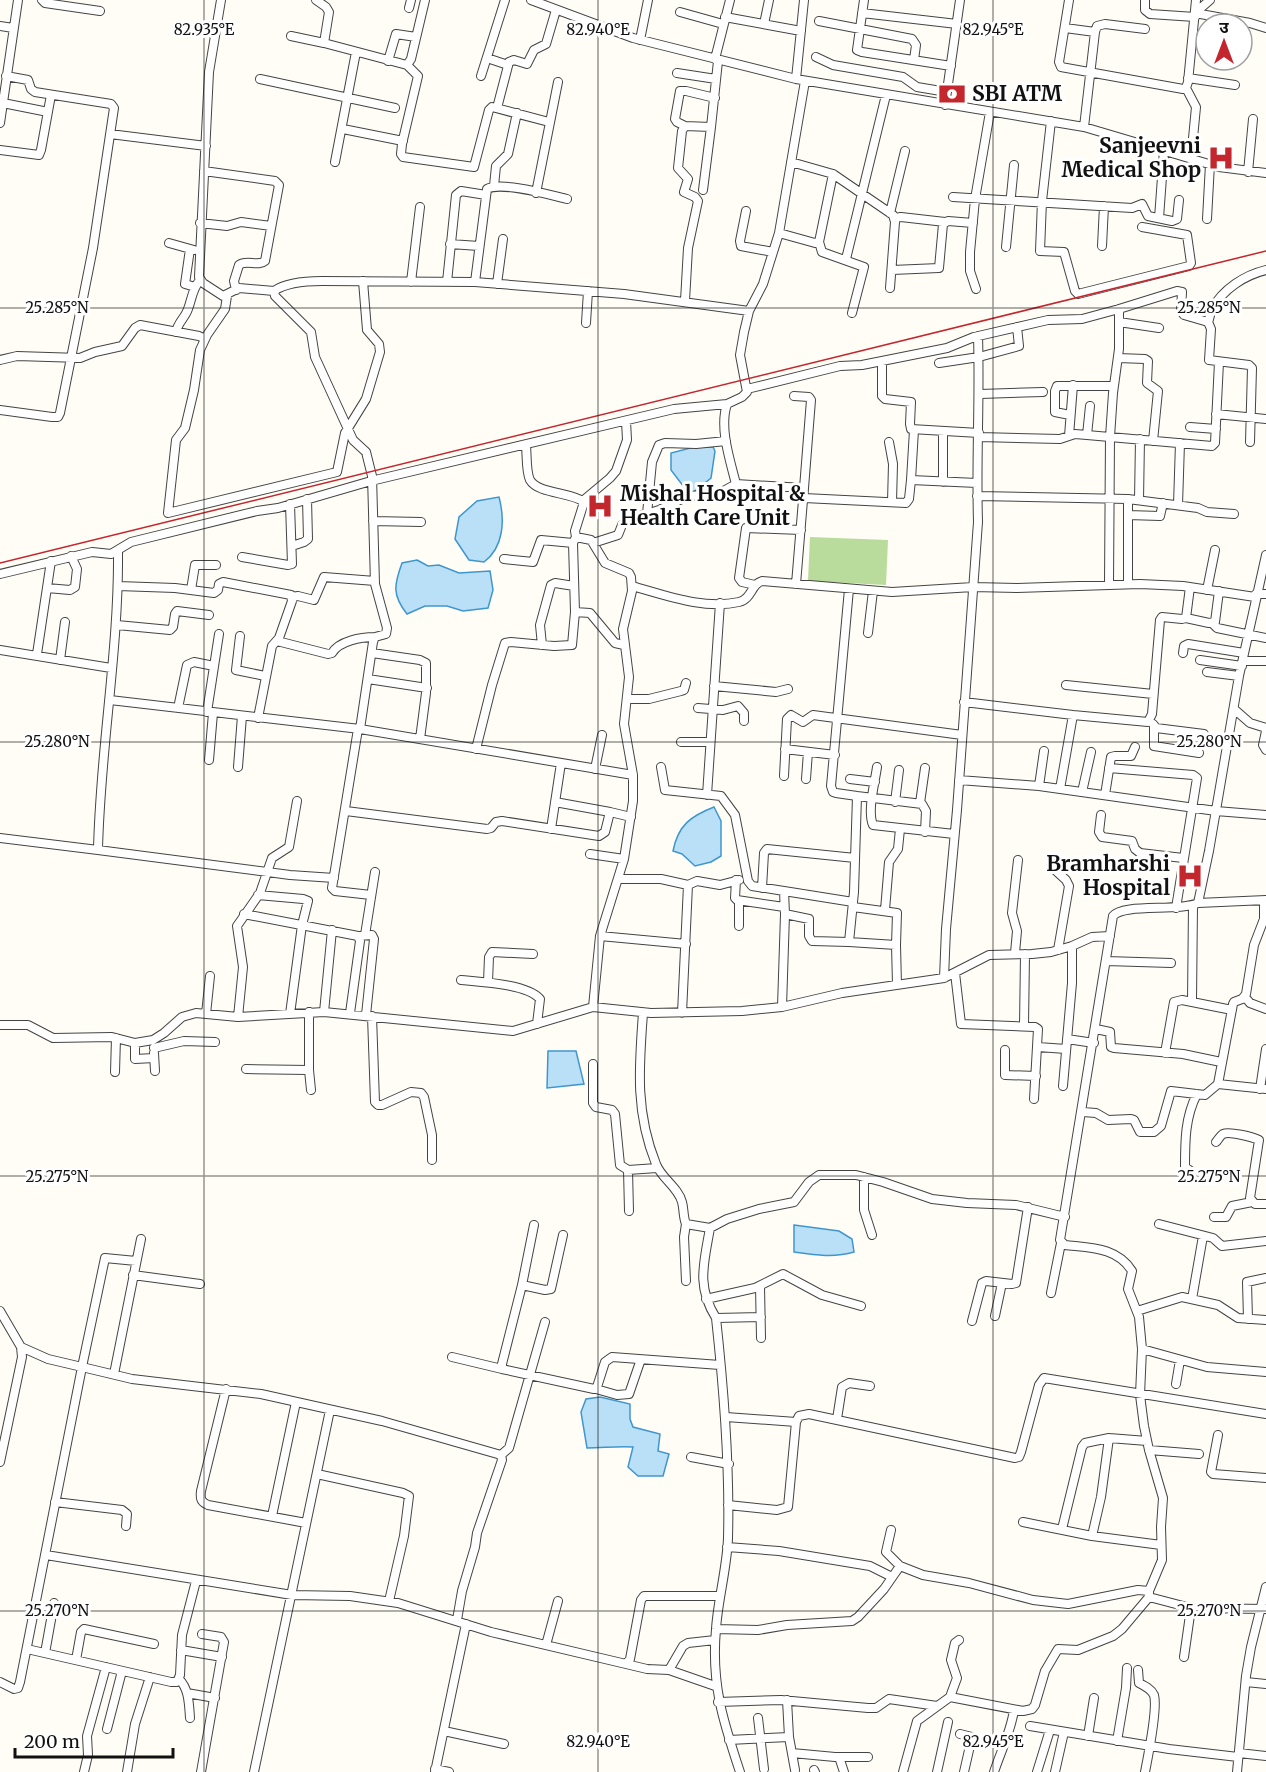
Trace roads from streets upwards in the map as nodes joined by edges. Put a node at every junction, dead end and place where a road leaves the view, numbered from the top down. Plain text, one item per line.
1 (18, 0) edge
2 (42, 0) edge
3 (221, 0) edge
4 (316, 0) edge
5 (425, 0) edge
6 (505, 0) edge
7 (531, 0) edge
8 (648, 0) edge
9 (730, 0) edge
10 (769, 0) edge
11 (804, 0) edge
12 (864, 0) edge
13 (960, 0) edge
14 (1069, 0) edge
15 (1145, 0) edge
16 (1210, 0) edge
17 (556, 10) junction
18 (100, 11) dead end
19 (680, 12) dead end
20 (1198, 12) edge
21 (862, 13) junction
22 (1194, 15) edge
23 (724, 20) junction
24 (819, 21) dead end
25 (764, 24) junction
26 (957, 24) junction
27 (1194, 24) edge
28 (0, 26) edge
29 (13, 28) junction
30 (860, 28) junction
31 (1065, 28) junction
32 (1145, 29) dead end
33 (801, 31) junction
34 (1095, 32) junction
35 (291, 36) dead end
36 (416, 37) junction
37 (640, 40) junction
38 (324, 43) junction
39 (356, 52) junction
40 (816, 57) dead end
41 (487, 58) junction
42 (717, 60) junction
43 (914, 60) junction
44 (388, 61) junction
45 (407, 65) junction
46 (508, 65) junction
47 (951, 66) junction
48 (676, 73) dead end
49 (1090, 73) junction
50 (6, 76) junction
51 (481, 76) dead end
52 (1188, 78) junction
53 (716, 79) junction
54 (796, 79) junction
55 (260, 80) dead end
56 (806, 81) junction
57 (558, 82) dead end
58 (1235, 85) dead end
59 (1186, 88) junction
60 (947, 92) junction
61 (51, 95) junction
62 (885, 95) junction
63 (349, 98) junction
64 (715, 98) junction
65 (3, 103) junction
66 (945, 105) junction
67 (395, 108) dead end
68 (497, 108) junction
69 (48, 111) junction
70 (990, 112) junction
71 (517, 113) junction
72 (1253, 119) dead end
73 (1051, 121) junction
74 (549, 122) junction
75 (0, 123) edge
76 (685, 126) junction
77 (711, 127) junction
78 (1084, 127) junction
79 (343, 129) junction
80 (110, 134) junction
81 (403, 141) junction
82 (207, 146) junction
83 (0, 150) edge
84 (905, 150) dead end
85 (1164, 150) junction
86 (1191, 159) junction
87 (335, 162) dead end
88 (791, 162) junction
89 (1210, 164) junction
90 (1014, 165) dead end
91 (204, 171) junction
92 (1248, 172) junction
93 (833, 174) junction
94 (1266, 174) edge
95 (494, 186) junction
96 (703, 190) dead end
97 (863, 192) junction
98 (536, 193) junction
99 (486, 195) junction
100 (952, 197) dead end
101 (567, 199) dead end
102 (975, 199) junction
103 (1010, 200) junction
104 (1179, 200) dead end
105 (1042, 201) junction
106 (1104, 206) junction
107 (420, 207) dead end
108 (746, 211) dead end
109 (892, 216) junction
110 (1159, 218) junction
111 (1207, 219) dead end
112 (945, 222) junction
113 (200, 223) junction
114 (973, 223) junction
115 (271, 226) junction
116 (1142, 227) dead end
117 (779, 233) junction
118 (503, 239) dead end
119 (819, 242) junction
120 (170, 243) dead end
121 (450, 244) junction
122 (479, 246) junction
123 (1102, 246) dead end
124 (1006, 248) dead end
125 (190, 249) junction
126 (201, 251) junction
127 (773, 252) junction
128 (846, 260) junction
129 (892, 270) junction
130 (1266, 270) edge
131 (363, 281) junction
132 (411, 282) junction
133 (447, 282) junction
134 (475, 282) junction
135 (197, 284) junction
136 (497, 284) junction
137 (890, 288) dead end
138 (236, 290) junction
139 (976, 290) dead end
140 (274, 291) junction
141 (588, 291) junction
142 (226, 296) junction
143 (685, 301) junction
144 (1119, 309) junction
145 (749, 311) junction
146 (852, 313) dead end
147 (586, 322) dead end
148 (1119, 322) junction
149 (1208, 322) junction
150 (1017, 327) junction
151 (1159, 328) dead end
152 (176, 332) junction
153 (978, 336) junction
154 (205, 339) junction
155 (979, 357) junction
156 (1118, 358) junction
157 (70, 359) junction
158 (0, 360) edge
159 (882, 361) junction
160 (1219, 362) junction
161 (939, 363) dead end
162 (1073, 385) junction
163 (1114, 386) junction
164 (747, 389) junction
165 (1043, 392) dead end
166 (980, 394) junction
167 (794, 396) dead end
168 (727, 404) junction
169 (1090, 406) dead end
170 (0, 410) edge
171 (1216, 414) junction
172 (1070, 415) junction
173 (1250, 417) junction
174 (1266, 418) edge
175 (626, 421) junction
176 (1190, 427) dead end
177 (348, 428) junction
178 (1216, 429) junction
179 (914, 430) junction
180 (944, 431) junction
181 (979, 435) junction
182 (1087, 435) junction
183 (1069, 436) junction
184 (1110, 437) junction
185 (1140, 440) junction
186 (726, 441) junction
187 (1153, 441) junction
188 (889, 442) dead end
189 (1250, 442) dead end
190 (1180, 443) junction
191 (526, 446) junction
192 (911, 480) junction
193 (371, 481) junction
194 (943, 482) junction
195 (977, 483) junction
196 (736, 484) junction
197 (804, 488) junction
198 (977, 496) junction
199 (804, 498) junction
200 (307, 499) junction
201 (1110, 499) junction
202 (1128, 499) junction
203 (1139, 500) junction
204 (584, 502) junction
205 (892, 502) junction
206 (1162, 503) junction
207 (290, 504) junction
208 (1178, 505) junction
209 (647, 514) junction
210 (1234, 514) dead end
211 (1128, 515) junction
212 (373, 520) junction
213 (421, 522) dead end
214 (801, 530) junction
215 (574, 540) junction
216 (593, 543) junction
217 (292, 546) junction
218 (1215, 550) dead end
219 (118, 551) junction
220 (1266, 555) edge
221 (71, 556) junction
222 (242, 557) dead end
223 (504, 559) dead end
224 (51, 561) junction
225 (216, 565) dead end
226 (0, 574) edge
227 (375, 581) junction
228 (796, 584) junction
229 (1109, 584) junction
230 (1128, 584) junction
231 (574, 585) junction
232 (755, 585) junction
233 (118, 586) junction
234 (632, 586) junction
235 (973, 587) junction
236 (1190, 587) junction
237 (47, 588) junction
238 (849, 589) junction
239 (191, 590) junction
240 (1208, 590) junction
241 (873, 591) junction
242 (1219, 591) junction
243 (1266, 594) edge
244 (1256, 595) junction
245 (292, 597) junction
246 (720, 603) junction
247 (575, 612) junction
248 (209, 615) dead end
249 (1186, 618) junction
250 (65, 622) dead end
251 (1212, 623) junction
252 (117, 624) junction
253 (868, 633) dead end
254 (219, 634) dead end
255 (240, 636) dead end
256 (1248, 636) junction
257 (375, 637) junction
258 (1266, 638) edge
259 (277, 641) junction
260 (542, 645) junction
261 (624, 645) junction
262 (0, 650) edge
263 (372, 653) junction
264 (1182, 653) dead end
265 (37, 654) junction
266 (60, 660) junction
267 (1200, 660) dead end
268 (1243, 660) junction
269 (1266, 661) edge
270 (214, 666) junction
271 (111, 668) junction
272 (1207, 672) dead end
273 (265, 676) junction
274 (1239, 676) junction
275 (368, 679) junction
276 (686, 682) dead end
277 (1066, 685) dead end
278 (714, 686) junction
279 (426, 688) junction
280 (788, 689) dead end
281 (1153, 694) junction
282 (627, 699) junction
283 (110, 700) junction
284 (964, 702) junction
285 (178, 708) junction
286 (698, 708) dead end
287 (712, 709) junction
288 (1234, 709) junction
289 (210, 712) junction
290 (1073, 715) junction
291 (242, 716) junction
292 (258, 718) junction
293 (837, 720) junction
294 (744, 721) dead end
295 (1152, 723) junction
296 (359, 729) junction
297 (1266, 729) edge
298 (1204, 734) dead end
299 (602, 735) dead end
300 (962, 735) junction
301 (420, 739) junction
302 (681, 742) dead end
303 (710, 742) junction
304 (1135, 747) dead end
305 (476, 749) junction
306 (785, 749) junction
307 (1266, 750) edge
308 (1044, 751) dead end
309 (808, 752) junction
310 (1091, 752) dead end
311 (1199, 753) dead end
312 (835, 755) junction
313 (209, 760) dead end
314 (561, 763) junction
315 (661, 766) dead end
316 (238, 767) dead end
317 (877, 767) dead end
318 (924, 768) dead end
319 (1109, 768) junction
320 (595, 769) junction
321 (900, 770) dead end
322 (633, 775) junction
323 (784, 776) dead end
324 (850, 778) dead end
325 (806, 779) dead end
326 (959, 780) junction
327 (875, 782) junction
328 (1039, 786) junction
329 (1060, 789) junction
330 (1082, 792) junction
331 (707, 795) junction
332 (1105, 795) junction
333 (857, 796) junction
334 (872, 798) junction
335 (297, 801) dead end
336 (895, 801) junction
337 (555, 802) junction
338 (920, 803) junction
339 (1194, 806) junction
340 (346, 811) junction
341 (1216, 811) junction
342 (610, 812) junction
343 (1101, 815) dead end
344 (1266, 815) edge
345 (631, 817) junction
346 (551, 829) junction
347 (900, 829) junction
348 (925, 832) junction
349 (954, 834) junction
350 (0, 838) edge
351 (98, 850) junction
352 (590, 854) dead end
353 (855, 858) junction
354 (1183, 858) junction
355 (624, 859) junction
356 (1018, 860) dead end
357 (1053, 868) dead end
358 (266, 872) junction
359 (375, 872) dead end
360 (334, 878) junction
361 (619, 879) junction
362 (736, 880) junction
363 (748, 881) junction
364 (688, 885) junction
365 (762, 888) junction
366 (784, 891) junction
367 (258, 895) junction
368 (371, 895) junction
369 (1265, 900) edge
370 (740, 901) junction
371 (853, 904) junction
372 (1195, 904) junction
373 (1176, 908) junction
374 (785, 910) junction
375 (885, 910) junction
376 (244, 914) junction
377 (1265, 920) edge
378 (302, 925) junction
379 (739, 926) dead end
380 (332, 930) junction
381 (362, 935) junction
382 (600, 936) junction
383 (1110, 936) junction
384 (849, 942) junction
385 (686, 944) junction
386 (896, 945) junction
387 (1072, 946) junction
388 (1058, 951) junction
389 (1015, 953) junction
390 (533, 954) dead end
391 (1025, 954) junction
392 (1106, 961) junction
393 (1171, 963) dead end
394 (955, 974) junction
395 (210, 976) dead end
396 (944, 978) junction
397 (461, 980) dead end
398 (488, 982) junction
399 (897, 985) junction
400 (1245, 997) junction
401 (1192, 1001) junction
402 (593, 1007) junction
403 (782, 1007) junction
404 (1266, 1009) edge
405 (1232, 1010) junction
406 (309, 1012) junction
407 (324, 1012) junction
408 (350, 1013) junction
409 (643, 1013) junction
410 (682, 1013) junction
411 (206, 1014) junction
412 (290, 1014) junction
413 (369, 1016) junction
414 (238, 1017) junction
415 (537, 1024) junction
416 (0, 1025) edge
417 (1024, 1026) junction
418 (1096, 1029) junction
419 (116, 1038) junction
420 (1067, 1039) junction
421 (215, 1042) dead end
422 (135, 1043) junction
423 (1094, 1043) junction
424 (153, 1044) junction
425 (1038, 1047) junction
426 (1066, 1049) junction
427 (1266, 1049) edge
428 (1005, 1050) dead end
429 (1165, 1053) junction
430 (154, 1058) junction
431 (1221, 1062) junction
432 (593, 1064) dead end
433 (246, 1070) dead end
434 (309, 1070) junction
435 (155, 1071) dead end
436 (115, 1072) dead end
437 (1036, 1076) junction
438 (1218, 1084) junction
439 (1063, 1086) dead end
440 (1263, 1089) edge
441 (311, 1090) dead end
442 (1197, 1094) junction
443 (1034, 1100) dead end
444 (1083, 1112) junction
445 (1216, 1142) dead end
446 (432, 1160) dead end
447 (657, 1168) junction
448 (628, 1170) junction
449 (1192, 1173) dead end
450 (864, 1177) junction
451 (1252, 1202) junction
452 (1266, 1204) edge
453 (1028, 1207) junction
454 (629, 1211) dead end
455 (1065, 1217) junction
456 (1214, 1217) dead end
457 (686, 1224) junction
458 (1159, 1224) dead end
459 (534, 1225) dead end
460 (710, 1228) junction
461 (563, 1235) dead end
462 (872, 1235) dead end
463 (1203, 1236) junction
464 (141, 1239) dead end
465 (1266, 1241) edge
466 (1061, 1243) junction
467 (136, 1261) junction
468 (133, 1275) junction
469 (1266, 1278) edge
470 (686, 1281) dead end
471 (1002, 1283) junction
472 (200, 1284) dead end
473 (522, 1286) junction
474 (760, 1286) junction
475 (1051, 1293) dead end
476 (706, 1299) junction
477 (1192, 1299) junction
478 (861, 1306) dead end
479 (0, 1311) edge
480 (1137, 1311) junction
481 (995, 1316) dead end
482 (761, 1317) junction
483 (716, 1318) junction
484 (1248, 1319) junction
485 (1266, 1320) edge
486 (972, 1321) dead end
487 (545, 1322) dead end
488 (761, 1338) dead end
489 (21, 1347) junction
490 (1142, 1349) junction
491 (452, 1357) dead end
492 (638, 1360) junction
493 (1180, 1360) junction
494 (720, 1365) junction
495 (82, 1367) junction
496 (502, 1369) junction
497 (1266, 1372) edge
498 (114, 1374) junction
499 (530, 1376) junction
500 (1176, 1384) dead end
501 (870, 1386) dead end
502 (226, 1389) junction
503 (596, 1389) junction
504 (1140, 1395) junction
505 (296, 1402) junction
506 (330, 1410) junction
507 (1266, 1414) edge
508 (726, 1417) junction
509 (837, 1419) junction
510 (796, 1422) junction
511 (1218, 1435) dead end
512 (1109, 1438) junction
513 (1147, 1441) junction
514 (1, 1449) edge
515 (1149, 1450) junction
516 (1199, 1454) dead end
517 (501, 1455) junction
518 (691, 1457) dead end
519 (0, 1462) edge
520 (729, 1464) junction
521 (317, 1474) junction
522 (1266, 1478) edge
523 (55, 1502) junction
524 (728, 1505) junction
525 (272, 1516) junction
526 (1023, 1522) dead end
527 (306, 1523) junction
528 (126, 1526) dead end
529 (1062, 1529) junction
530 (891, 1530) dead end
531 (1092, 1536) junction
532 (1161, 1545) junction
533 (727, 1547) junction
534 (46, 1555) junction
535 (900, 1566) junction
536 (891, 1577) junction
537 (196, 1581) junction
538 (1266, 1587) edge
539 (1149, 1594) junction
540 (292, 1595) junction
541 (720, 1596) junction
542 (558, 1600) dead end
543 (389, 1601) junction
544 (54, 1604) dead end
545 (1191, 1608) junction
546 (1264, 1609) edge
547 (457, 1620) junction
548 (466, 1624) junction
549 (716, 1629) junction
550 (202, 1634) dead end
551 (715, 1640) junction
552 (959, 1640) dead end
553 (154, 1644) dead end
554 (546, 1645) junction
555 (27, 1649) junction
556 (181, 1650) junction
557 (45, 1653) junction
558 (222, 1657) junction
559 (1184, 1657) dead end
560 (76, 1660) junction
561 (626, 1664) junction
562 (106, 1667) junction
563 (1127, 1668) dead end
564 (669, 1670) junction
565 (1138, 1670) dead end
566 (122, 1671) junction
567 (150, 1677) junction
568 (179, 1679) junction
569 (0, 1682) edge
570 (1246, 1682) junction
571 (1266, 1684) edge
572 (715, 1686) junction
573 (187, 1693) junction
574 (950, 1697) junction
575 (215, 1698) junction
576 (1094, 1698) dead end
577 (787, 1700) junction
578 (718, 1702) junction
579 (938, 1706) junction
580 (1014, 1710) junction
581 (190, 1718) dead end
582 (758, 1718) dead end
583 (948, 1722) dead end
584 (1030, 1726) dead end
585 (107, 1729) dead end
586 (1050, 1730) junction
587 (444, 1731) junction
588 (1064, 1732) junction
589 (960, 1734) dead end
590 (1088, 1736) junction
591 (789, 1737) junction
592 (760, 1739) junction
593 (729, 1740) junction
594 (1118, 1741) junction
595 (504, 1744) dead end
596 (1150, 1746) junction
597 (792, 1753) junction
598 (1239, 1755) junction
599 (1266, 1756) edge
600 (839, 1757) junction
601 (868, 1757) dead end
602 (764, 1769) dead end
603 (435, 1770) edge
604 (795, 1770) dead end
605 (84, 1772) edge
606 (127, 1772) edge
607 (201, 1772) edge
608 (254, 1772) edge
609 (449, 1772) edge
610 (740, 1772) edge
611 (844, 1772) edge
612 (903, 1772) edge
613 (937, 1772) edge
614 (964, 1772) edge
615 (994, 1772) edge
616 (1037, 1772) edge
617 (1056, 1772) edge
618 (1145, 1772) edge
619 (1237, 1772) edge

1 - 29 street
2 - 18 street
3 - 82 street
4 - 38 street
5 - 36 street
6 - 41 street
7 - 17 street
8 - 37 street
9 - 23 street
10 - 25 street
11 - 33 street
12 - 21 street
13 - 26 street
14 - 31 street
15 - 22 street
16 - 20 street
17 - 37 street
17 - 46 street
19 - 23 street
21 - 26 street
21 - 30 street
23 - 25 street
23 - 42 street
24 - 30 street
25 - 33 street
26 - 47 street
27 - 52 street
28 - 29 street
29 - 50 street
30 - 43 street
30 - 43 street
31 - 34 street
31 - 49 street
32 - 34 street
33 - 54 street
34 - 49 street
35 - 38 street
36 - 44 street
36 - 45 street
37 - 42 street
38 - 39 street
39 - 44 street
39 - 63 street
40 - 60 street
41 - 46 street
41 - 51 street
42 - 53 street
42 - 54 street
43 - 47 street
44 - 45 street
45 - 81 street
46 - 68 street
47 - 60 street
48 - 53 street
49 - 59 street
49 - 78 street
50 - 61 street
50 - 65 street
52 - 58 street
52 - 59 street
53 - 64 street
54 - 56 street
55 - 63 street
56 - 62 street
56 - 88 street
57 - 74 street
59 - 86 street
60 - 66 street
61 - 69 street
61 - 80 street
62 - 66 street
62 - 97 street
63 - 67 street
63 - 79 street
64 - 76 street
64 - 77 street
65 - 69 street
65 - 75 street
66 - 70 street
68 - 71 street
68 - 81 street
69 - 83 street
70 - 73 street
70 - 102 street
71 - 74 street
71 - 95 street
72 - 92 street
73 - 78 street
73 - 105 street
74 - 98 street
76 - 77 street
76 - 143 street
77 - 96 street
78 - 85 street
79 - 81 street
79 - 87 street
80 - 82 street
80 - 157 street
82 - 91 street
84 - 109 street
85 - 86 street
85 - 110 street
86 - 89 street
88 - 93 street
88 - 117 street
89 - 92 street
89 - 111 street
90 - 103 street
91 - 113 street
91 - 115 street
92 - 94 street
93 - 97 street
93 - 119 street
95 - 98 street
95 - 99 street
97 - 109 street
97 - 128 street
98 - 101 street
99 - 121 street
99 - 122 street
100 - 102 street
102 - 103 street
102 - 114 street
103 - 105 street
103 - 124 street
104 - 110 street
105 - 106 street
105 - 116 street
106 - 110 street
106 - 123 street
107 - 132 street
108 - 127 street
109 - 112 street
109 - 129 street
112 - 114 street
112 - 129 street
113 - 115 street
113 - 126 street
114 - 139 street
115 - 138 street
117 - 119 street
117 - 127 street
118 - 136 street
119 - 128 street
120 - 125 street
121 - 122 street
121 - 133 street
122 - 134 street
125 - 126 street
125 - 135 street
126 - 135 street
127 - 145 street
128 - 146 street
129 - 137 street
130 - 149 street
131 - 132 street
131 - 140 street
131 - 177 street
132 - 133 street
133 - 134 street
134 - 136 street
135 - 142 street
135 - 152 street
136 - 141 street
138 - 140 street
138 - 142 street
140 - 177 street
141 - 143 street
141 - 147 street
142 - 154 street
143 - 145 street
144 - 148 street
144 - 149 street
144 - 150 street
145 - 164 street
148 - 151 street
148 - 156 street
149 - 160 street
150 - 153 street
150 - 155 street
152 - 154 street
152 - 157 street
153 - 155 street
153 - 159 street
154 - 177 street
155 - 161 street
155 - 166 street
156 - 163 street
156 - 187 street
157 - 158 street
157 - 170 street
159 - 164 street
159 - 179 street
160 - 171 street
160 - 173 street
162 - 163 street
162 - 172 street
162 - 172 street
163 - 184 street
164 - 168 street
165 - 166 street
166 - 181 street
167 - 197 street
168 - 175 street
168 - 186 street
169 - 182 street
171 - 173 street
171 - 178 street
172 - 183 street
173 - 174 street
173 - 189 street
175 - 191 street
175 - 204 street
176 - 178 street
177 - 193 street
178 - 190 street
179 - 180 street
179 - 192 street
180 - 181 street
180 - 194 street
181 - 183 street
181 - 195 street
182 - 183 street
182 - 184 street
184 - 185 street
184 - 201 street
185 - 187 street
185 - 203 street
186 - 196 street
186 - 209 street
187 - 190 street
188 - 205 street
190 - 208 street
191 - 193 street
191 - 204 street
192 - 194 street
192 - 205 street
193 - 200 street
193 - 212 street
194 - 195 street
195 - 198 street
196 - 197 street
196 - 209 street
197 - 199 street
198 - 201 street
198 - 235 street
199 - 205 street
199 - 214 street
200 - 207 street
200 - 217 street
201 - 202 street
201 - 229 street
202 - 203 street
202 - 211 street
203 - 206 street
204 - 215 street
206 - 208 street
206 - 211 street
207 - 217 street
207 - 219 street
208 - 210 street
209 - 216 street
211 - 230 street
212 - 213 street
212 - 227 street
214 - 228 street
214 - 232 street
215 - 216 street
215 - 223 street
215 - 231 street
216 - 234 street
217 - 222 street
218 - 240 street
219 - 221 street
219 - 233 street
220 - 244 street
221 - 224 street
221 - 237 street
224 - 226 street
224 - 237 street
225 - 239 street
227 - 245 street
227 - 257 street
228 - 232 street
228 - 238 street
229 - 230 street
229 - 235 street
230 - 236 street
231 - 247 street
231 - 260 street
232 - 246 street
233 - 239 street
233 - 252 street
234 - 246 street
234 - 261 street
235 - 241 street
235 - 284 street
236 - 240 street
236 - 249 street
237 - 265 street
238 - 241 street
238 - 293 street
239 - 245 street
240 - 242 street
241 - 253 street
242 - 244 street
242 - 251 street
243 - 244 street
244 - 256 street
245 - 259 street
246 - 278 street
247 - 260 street
247 - 261 street
248 - 252 street
249 - 251 street
249 - 281 street
250 - 266 street
251 - 256 street
252 - 271 street
254 - 270 street
255 - 273 street
256 - 258 street
256 - 268 street
257 - 259 street
257 - 263 street
259 - 273 street
260 - 305 street
261 - 282 street
262 - 265 street
263 - 275 street
263 - 279 street
264 - 268 street
265 - 266 street
266 - 271 street
267 - 268 street
268 - 269 street
268 - 274 street
270 - 285 street
270 - 289 street
271 - 283 street
272 - 274 street
273 - 292 street
274 - 288 street
275 - 279 street
275 - 296 street
276 - 282 street
277 - 281 street
278 - 280 street
278 - 287 street
279 - 301 street
281 - 295 street
282 - 322 street
283 - 285 street
283 - 351 street
284 - 290 street
284 - 300 street
285 - 289 street
286 - 287 street
287 - 294 street
287 - 303 street
288 - 297 street
288 - 341 street
289 - 291 street
289 - 313 street
290 - 295 street
290 - 329 street
291 - 292 street
291 - 316 street
292 - 296 street
293 - 300 street
293 - 306 street
293 - 312 street
295 - 298 street
295 - 311 street
296 - 301 street
296 - 340 street
297 - 307 street
299 - 320 street
300 - 326 street
301 - 305 street
302 - 303 street
303 - 331 street
304 - 319 street
305 - 314 street
306 - 309 street
306 - 323 street
308 - 328 street
309 - 312 street
309 - 325 street
310 - 330 street
312 - 333 street
314 - 320 street
314 - 337 street
315 - 331 street
317 - 327 street
318 - 338 street
319 - 332 street
319 - 339 street
320 - 322 street
321 - 336 street
322 - 345 street
324 - 327 street
326 - 328 street
326 - 349 street
327 - 334 street
328 - 329 street
329 - 330 street
330 - 332 street
331 - 363 street
332 - 339 street
333 - 334 street
333 - 353 street
334 - 336 street
334 - 347 street
335 - 358 street
336 - 338 street
337 - 342 street
337 - 346 street
338 - 348 street
339 - 341 street
339 - 354 street
340 - 346 street
340 - 360 street
341 - 344 street
341 - 372 street
342 - 345 street
342 - 346 street
343 - 354 street
345 - 355 street
347 - 348 street
347 - 375 street
348 - 349 street
349 - 396 street
350 - 351 street
351 - 358 street
352 - 355 street
353 - 365 street
353 - 371 street
354 - 373 street
355 - 361 street
356 - 389 street
357 - 388 street
358 - 360 street
358 - 367 street
359 - 368 street
360 - 368 street
361 - 364 street
361 - 382 street
362 - 363 street
362 - 364 street
362 - 370 street
363 - 365 street
364 - 385 street
365 - 366 street
366 - 371 street
366 - 374 street
367 - 376 street
367 - 378 street
368 - 381 street
369 - 372 street
369 - 377 street
370 - 374 street
370 - 379 street
371 - 375 street
371 - 384 street
372 - 373 street
372 - 401 street
373 - 383 street
374 - 384 street
374 - 403 street
375 - 386 street
376 - 378 street
376 - 414 street
377 - 400 street
378 - 380 street
378 - 412 street
380 - 381 street
380 - 407 street
381 - 408 street
381 - 413 street
382 - 385 street
382 - 402 street
383 - 387 street
383 - 392 street
384 - 386 street
385 - 410 street
386 - 399 street
387 - 388 street
387 - 420 street
388 - 391 street
389 - 391 street
389 - 394 street
390 - 398 street
391 - 417 street
392 - 393 street
392 - 418 street
394 - 396 street
394 - 417 street
395 - 411 street
396 - 399 street
397 - 398 street
398 - 415 street
399 - 403 street
400 - 404 street
400 - 405 street
401 - 405 street
401 - 429 street
402 - 409 street
402 - 415 street
403 - 410 street
405 - 431 street
406 - 407 street
406 - 412 street
406 - 434 street
407 - 408 street
408 - 413 street
409 - 410 street
409 - 447 street
411 - 414 street
411 - 424 street
412 - 414 street
413 - 415 street
413 - 446 street
416 - 419 street
417 - 425 street
418 - 423 street
418 - 429 street
419 - 422 street
419 - 436 street
420 - 423 street
420 - 426 street
421 - 424 street
422 - 424 street
422 - 430 street
423 - 444 street
424 - 430 street
425 - 426 street
425 - 437 street
426 - 439 street
427 - 440 street
428 - 437 street
429 - 431 street
430 - 435 street
431 - 438 street
432 - 448 street
433 - 434 street
434 - 441 street
437 - 443 street
438 - 440 street
438 - 442 street
442 - 444 street
442 - 449 street
444 - 455 street
445 - 451 street
447 - 448 street
447 - 457 street
448 - 454 street
450 - 453 street
450 - 460 street
450 - 462 street
451 - 452 street
451 - 456 street
453 - 455 street
453 - 471 street
455 - 466 street
457 - 460 street
457 - 470 street
458 - 463 street
459 - 473 street
460 - 476 street
461 - 473 street
463 - 465 street
463 - 477 street
464 - 467 street
466 - 475 street
466 - 480 street
467 - 468 street
467 - 495 street
468 - 472 street
468 - 498 street
469 - 484 street
471 - 481 street
471 - 486 street
473 - 496 street
474 - 476 street
474 - 478 street
474 - 482 street
476 - 483 street
477 - 480 street
477 - 484 street
479 - 489 street
480 - 490 street
482 - 483 street
482 - 488 street
483 - 494 street
484 - 485 street
487 - 499 street
489 - 495 street
489 - 514 street
490 - 493 street
490 - 504 street
491 - 496 street
492 - 494 street
492 - 503 street
492 - 503 street
493 - 497 street
493 - 500 street
494 - 508 street
495 - 498 street
495 - 523 street
496 - 499 street
498 - 502 street
499 - 503 street
499 - 517 street
501 - 509 street
502 - 505 street
502 - 525 street
504 - 507 street
504 - 509 street
504 - 513 street
505 - 506 street
505 - 525 street
506 - 517 street
506 - 521 street
508 - 510 street
508 - 520 street
509 - 510 street
510 - 524 street
511 - 522 street
512 - 513 street
512 - 529 street
512 - 531 street
513 - 515 street
514 - 519 street
515 - 516 street
515 - 532 street
517 - 547 street
518 - 520 street
520 - 524 street
521 - 527 street
521 - 543 street
523 - 528 street
523 - 534 street
524 - 533 street
525 - 527 street
526 - 529 street
527 - 540 street
529 - 531 street
530 - 535 street
531 - 532 street
532 - 539 street
533 - 536 street
533 - 541 street
534 - 537 street
534 - 555 street
535 - 536 street
535 - 539 street
536 - 549 street
537 - 540 street
537 - 556 street
538 - 546 street
539 - 545 street
539 - 580 street
540 - 543 street
540 - 608 street
541 - 549 street
541 - 561 street
542 - 554 street
543 - 547 street
544 - 557 street
545 - 546 street
545 - 559 street
546 - 570 street
547 - 548 street
548 - 554 street
548 - 587 street
549 - 551 street
550 - 558 street
551 - 564 street
551 - 572 street
552 - 574 street
553 - 560 street
554 - 561 street
555 - 557 street
555 - 569 street
556 - 558 street
556 - 568 street
557 - 560 street
558 - 575 street
560 - 562 street
561 - 564 street
562 - 566 street
562 - 605 street
563 - 594 street
564 - 572 street
565 - 596 street
566 - 567 street
566 - 585 street
567 - 568 street
567 - 606 street
568 - 573 street
570 - 571 street
570 - 598 street
572 - 578 street
573 - 575 street
573 - 581 street
574 - 579 street
574 - 580 street
575 - 607 street
576 - 590 street
577 - 578 street
577 - 579 street
577 - 591 street
578 - 593 street
579 - 612 street
580 - 615 street
582 - 592 street
583 - 613 street
584 - 586 street
586 - 588 street
586 - 616 street
587 - 595 street
587 - 603 street
588 - 590 street
588 - 617 street
589 - 614 street
590 - 594 street
591 - 592 street
591 - 597 street
592 - 593 street
592 - 602 street
593 - 610 street
594 - 596 street
596 - 598 street
596 - 618 street
597 - 600 street
597 - 604 street
598 - 599 street
598 - 619 street
600 - 601 street
600 - 611 street
603 - 609 street

